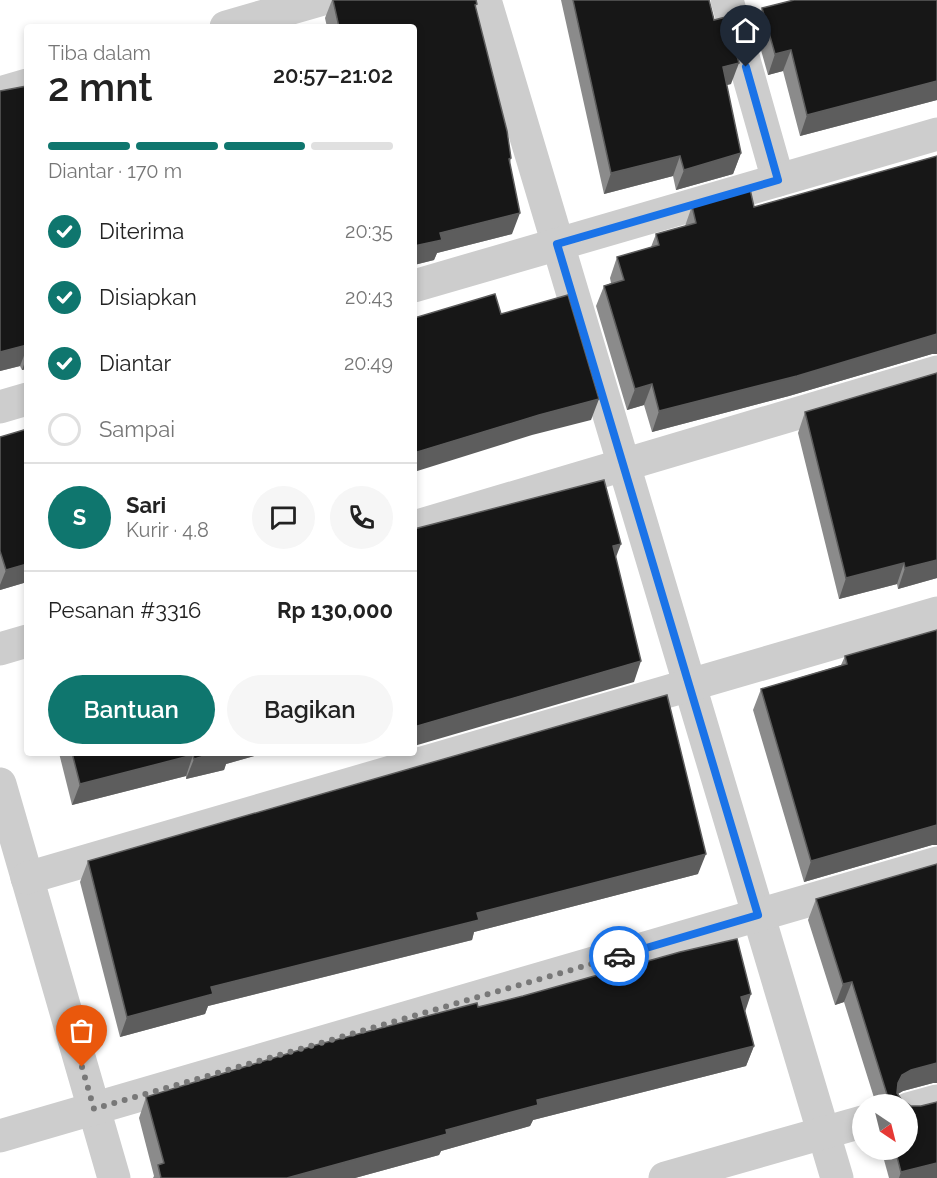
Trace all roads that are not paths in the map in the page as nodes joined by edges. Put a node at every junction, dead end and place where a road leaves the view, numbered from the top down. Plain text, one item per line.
1 (320, 0) edge
2 (485, 0) edge
3 (727, 0) edge
4 (247, 24) edge
5 (24, 86) edge
6 (0, 93) edge
7 (937, 134) edge
8 (778, 180) junction
9 (557, 244) junction
10 (417, 285) edge
11 (937, 372) edge
12 (24, 400) edge
13 (0, 407) edge
14 (624, 465) junction
15 (417, 526) edge
16 (937, 613) edge
17 (24, 642) edge
18 (0, 649) edge
19 (690, 685) junction
20 (0, 784) edge
21 (937, 863) edge
22 (27, 878) junction
23 (758, 915) junction
24 (937, 1101) edge
25 (918, 1106) edge
26 (94, 1109) junction
27 (852, 1125) edge
28 (824, 1133) junction
29 (0, 1136) edge
30 (114, 1178) edge
31 (665, 1178) edge
32 (837, 1178) edge

1 - 4 street
2 - 9 street
3 - 8 street
5 - 6 street
7 - 8 street
8 - 9 street
9 - 10 street
9 - 14 street
11 - 14 street
12 - 13 street
14 - 15 street
14 - 19 street
16 - 19 street
17 - 18 street
19 - 22 street
19 - 23 street
20 - 22 street
21 - 23 street
22 - 26 street
23 - 26 street
23 - 28 street
24 - 25 street
26 - 29 street
26 - 30 street
27 - 28 street
28 - 31 street
28 - 32 street

